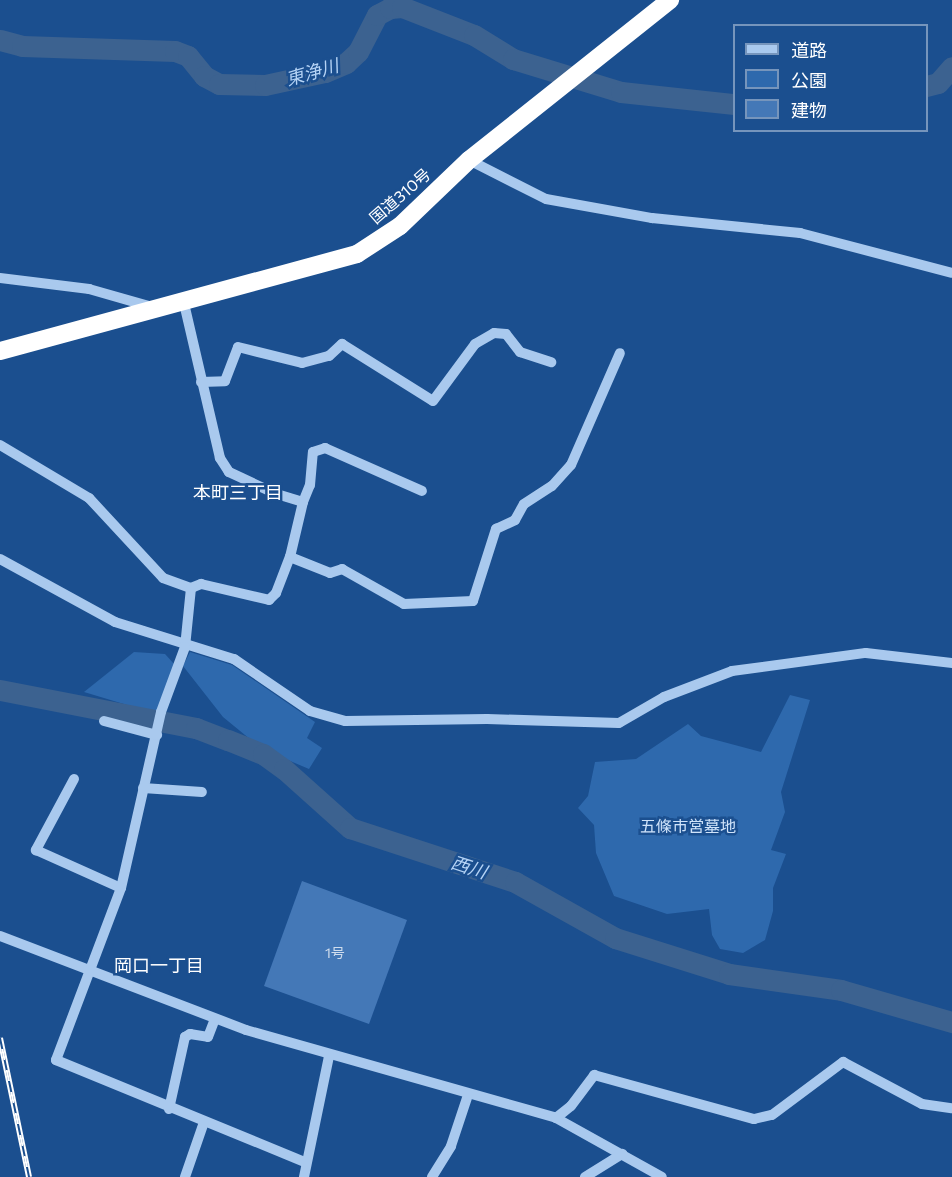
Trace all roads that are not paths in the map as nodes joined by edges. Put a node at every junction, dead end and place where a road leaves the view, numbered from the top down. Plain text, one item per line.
1 (670, 0) edge
2 (469, 160) junction
3 (952, 273) edge
4 (0, 278) edge
5 (184, 303) junction
6 (153, 308) junction
7 (2, 350) edge
8 (620, 353) dead end
9 (551, 362) dead end
10 (201, 382) junction
11 (0, 446) edge
12 (422, 490) dead end
13 (303, 502) junction
14 (290, 557) junction
15 (0, 559) edge
16 (191, 588) junction
17 (185, 647) junction
18 (952, 663) edge
19 (104, 722) dead end
20 (158, 734) junction
21 (74, 780) dead end
22 (144, 788) junction
23 (202, 792) dead end
24 (121, 888) junction
25 (0, 936) edge
26 (89, 972) junction
27 (214, 1019) junction
28 (329, 1056) junction
29 (468, 1095) junction
30 (952, 1108) edge
31 (169, 1109) junction
32 (556, 1118) junction
33 (204, 1122) junction
34 (622, 1154) junction
35 (305, 1162) junction
36 (185, 1177) edge
37 (304, 1177) edge
38 (432, 1177) edge
39 (585, 1177) edge
40 (662, 1177) edge

1 - 2 highway, 国道310号
2 - 3 street
2 - 5 highway, 国道310号
4 - 6 street
5 - 6 highway, 国道310号
5 - 10 street
6 - 7 highway, 国道310号
8 - 14 street
9 - 10 street
10 - 13 street
11 - 16 street
12 - 13 street
13 - 14 street
14 - 16 street
15 - 17 street
16 - 17 street
17 - 18 street
17 - 20 street
19 - 20 street
20 - 22 street
21 - 24 street
22 - 23 street
22 - 24 street
24 - 26 street
25 - 26 street
26 - 27 street
26 - 31 street
27 - 28 street
27 - 31 street
28 - 29 street
28 - 35 street
29 - 32 street
29 - 38 street
30 - 32 street
31 - 33 street
32 - 34 street
33 - 35 street
33 - 36 street
34 - 39 street
34 - 40 street
35 - 37 street

